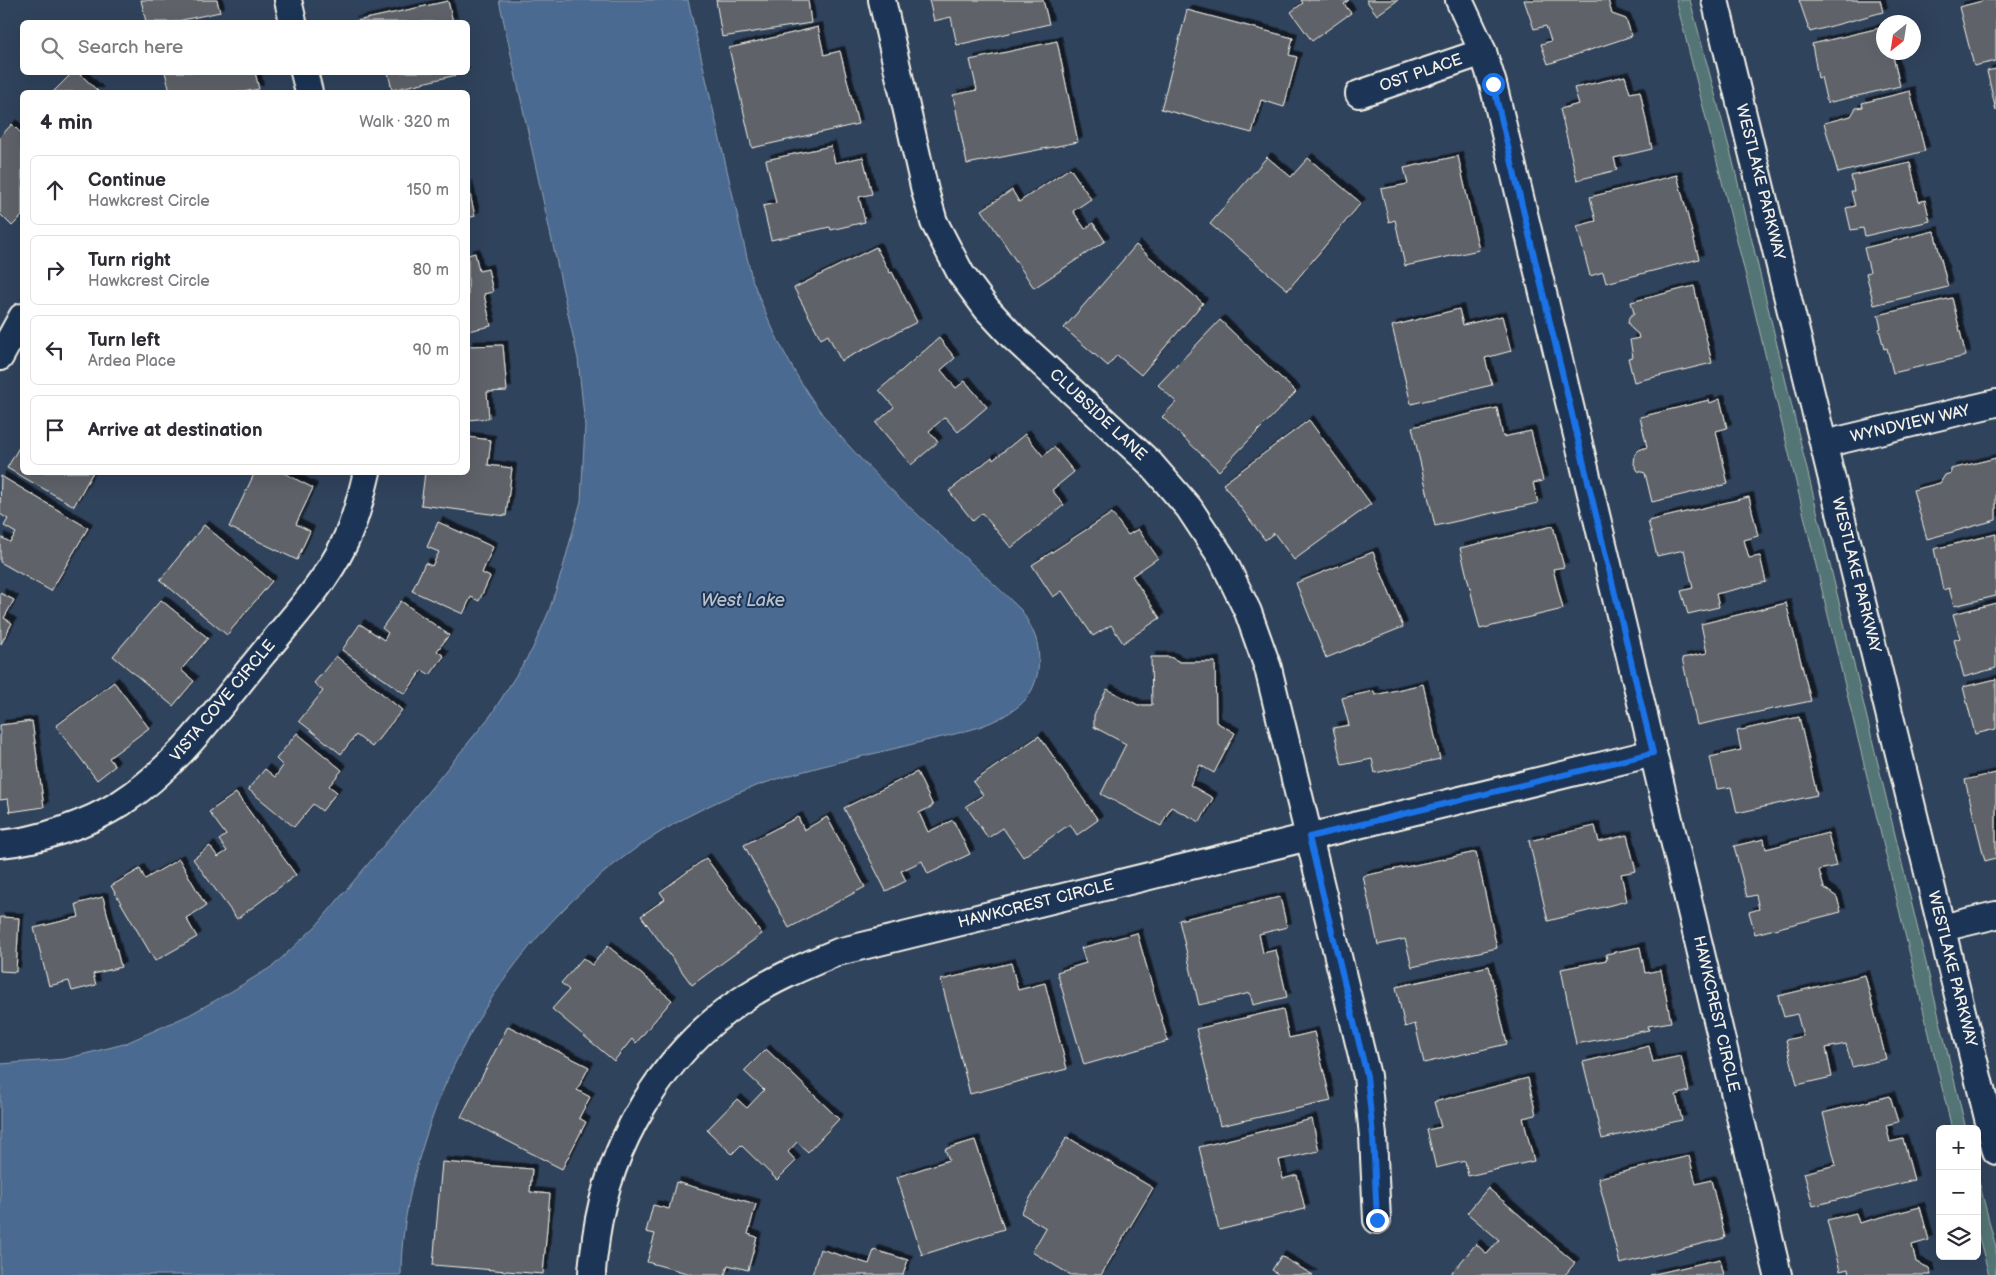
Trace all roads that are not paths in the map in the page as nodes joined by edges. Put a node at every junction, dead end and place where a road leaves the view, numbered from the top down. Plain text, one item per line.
1 (288, 0) edge
2 (882, 0) edge
3 (1459, 0) edge
4 (1715, 0) edge
5 (293, 20) edge
6 (1483, 52) junction
7 (305, 75) edge
8 (308, 90) edge
9 (1359, 94) dead end
10 (20, 321) edge
11 (0, 357) edge
12 (1996, 403) edge
13 (1824, 444) junction
14 (367, 475) edge
15 (1653, 753) junction
16 (1309, 837) junction
17 (0, 844) edge
18 (1996, 915) edge
19 (1942, 928) junction
20 (1996, 1151) edge
21 (1377, 1220) dead end
22 (592, 1275) edge
23 (1778, 1275) edge

1 - 5 street
2 - 16 street, CLUBSIDE LANE
3 - 6 street, HAWKCREST CIRCLE
4 - 13 street, WESTLAKE PARKWAY
6 - 9 street, OST PLACE
6 - 15 street, HAWKCREST CIRCLE
7 - 8 street
10 - 11 street
12 - 13 street, WYNDVIEW WAY
13 - 19 street, WESTLAKE PARKWAY
14 - 17 street, VISTA COVE CIRCLE
15 - 16 street, HAWKCREST CIRCLE
15 - 23 street, HAWKCREST CIRCLE
16 - 21 street, CLUBSIDE LANE
16 - 22 street, HAWKCREST CIRCLE
18 - 19 street
19 - 20 street, WESTLAKE PARKWAY

